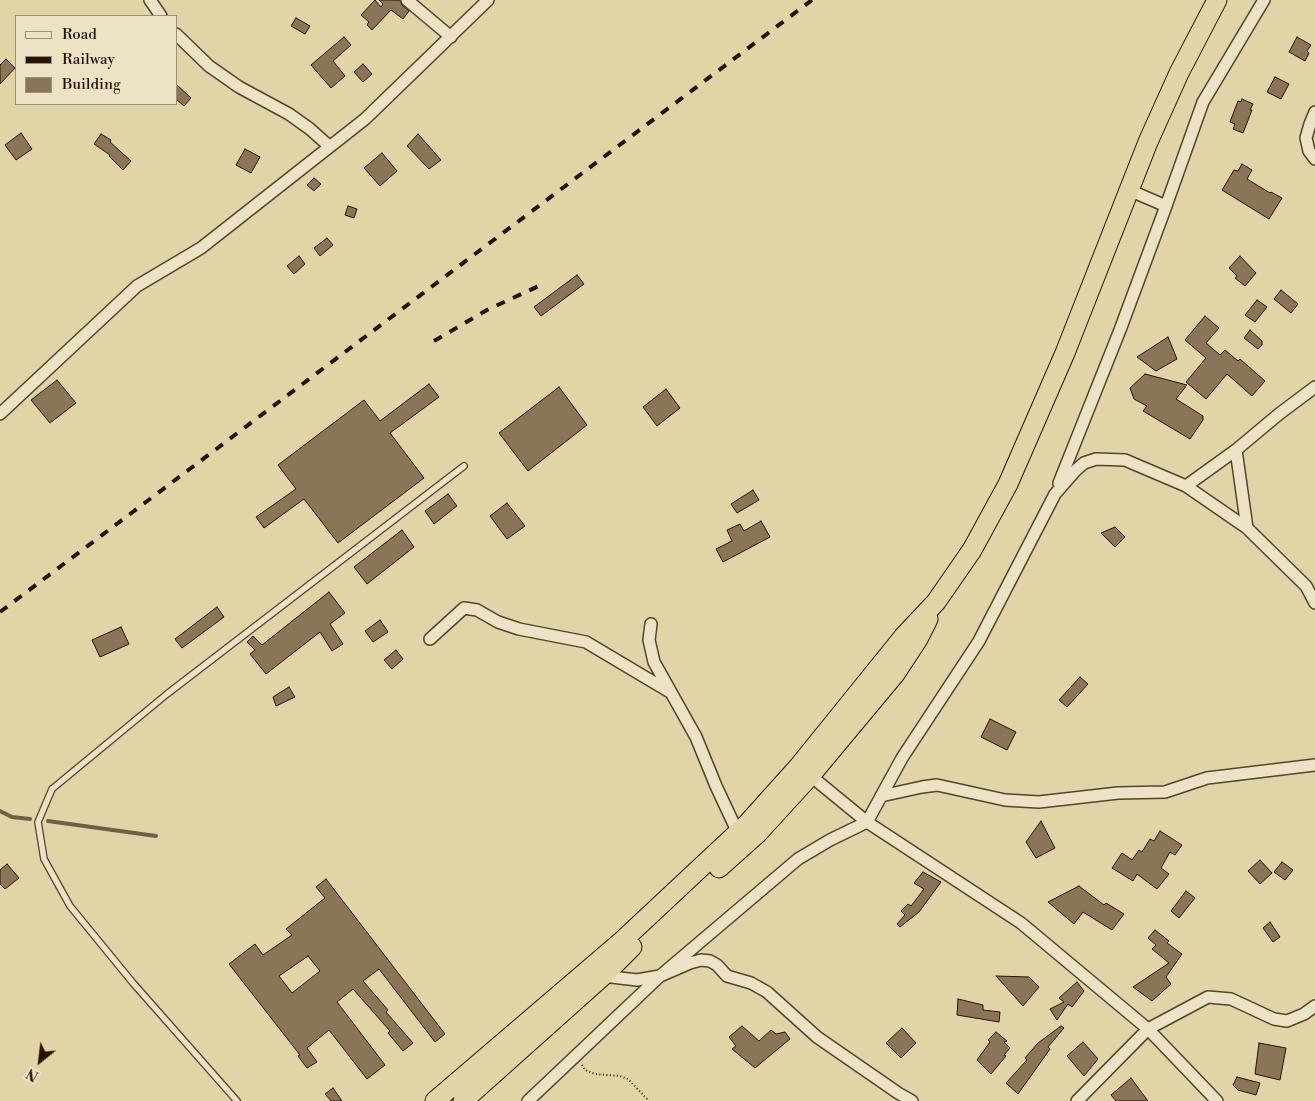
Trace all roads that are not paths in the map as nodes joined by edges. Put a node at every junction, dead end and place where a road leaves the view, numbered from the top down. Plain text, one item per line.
1 (150, 0) edge
2 (407, 0) edge
3 (488, 0) edge
4 (1218, 0) edge
5 (1264, 0) edge
6 (160, 15) edge
7 (178, 36) edge
8 (451, 37) junction
9 (1315, 112) edge
10 (329, 146) junction
11 (1315, 159) edge
12 (1129, 190) junction
13 (1166, 206) junction
14 (1315, 387) edge
15 (0, 414) edge
16 (1236, 450) junction
17 (464, 466) dead end
18 (1186, 486) junction
19 (1055, 494) junction
20 (1247, 528) junction
21 (1310, 585) edge
22 (1315, 603) edge
23 (651, 624) dead end
24 (430, 639) dead end
25 (670, 692) junction
26 (1315, 765) edge
27 (804, 771) junction
28 (881, 796) junction
29 (867, 822) junction
30 (738, 833) junction
31 (603, 976) junction
32 (660, 976) junction
33 (1315, 1006) edge
34 (1148, 1029) junction
35 (237, 1101) edge
36 (435, 1101) edge
37 (463, 1101) edge
38 (528, 1101) edge
39 (912, 1101) edge
40 (1077, 1101) edge
41 (1217, 1101) edge

1 - 6 street
2 - 8 street
3 - 8 street
4 - 12 highway
5 - 13 street
7 - 10 street
8 - 10 street
9 - 11 street
10 - 15 street
12 - 13 street
12 - 27 highway
13 - 19 street
14 - 16 street
16 - 18 street
16 - 20 street
17 - 35 lane
18 - 19 street
18 - 20 street
19 - 28 street
20 - 21 street
21 - 22 street
23 - 25 street
24 - 25 street
25 - 30 street
26 - 28 street
27 - 29 street
27 - 30 highway
27 - 31 highway
28 - 29 street
29 - 32 street
29 - 34 street
30 - 36 highway
31 - 32 street
31 - 37 highway
32 - 38 street
32 - 39 street
33 - 34 street
34 - 40 street
34 - 41 street

